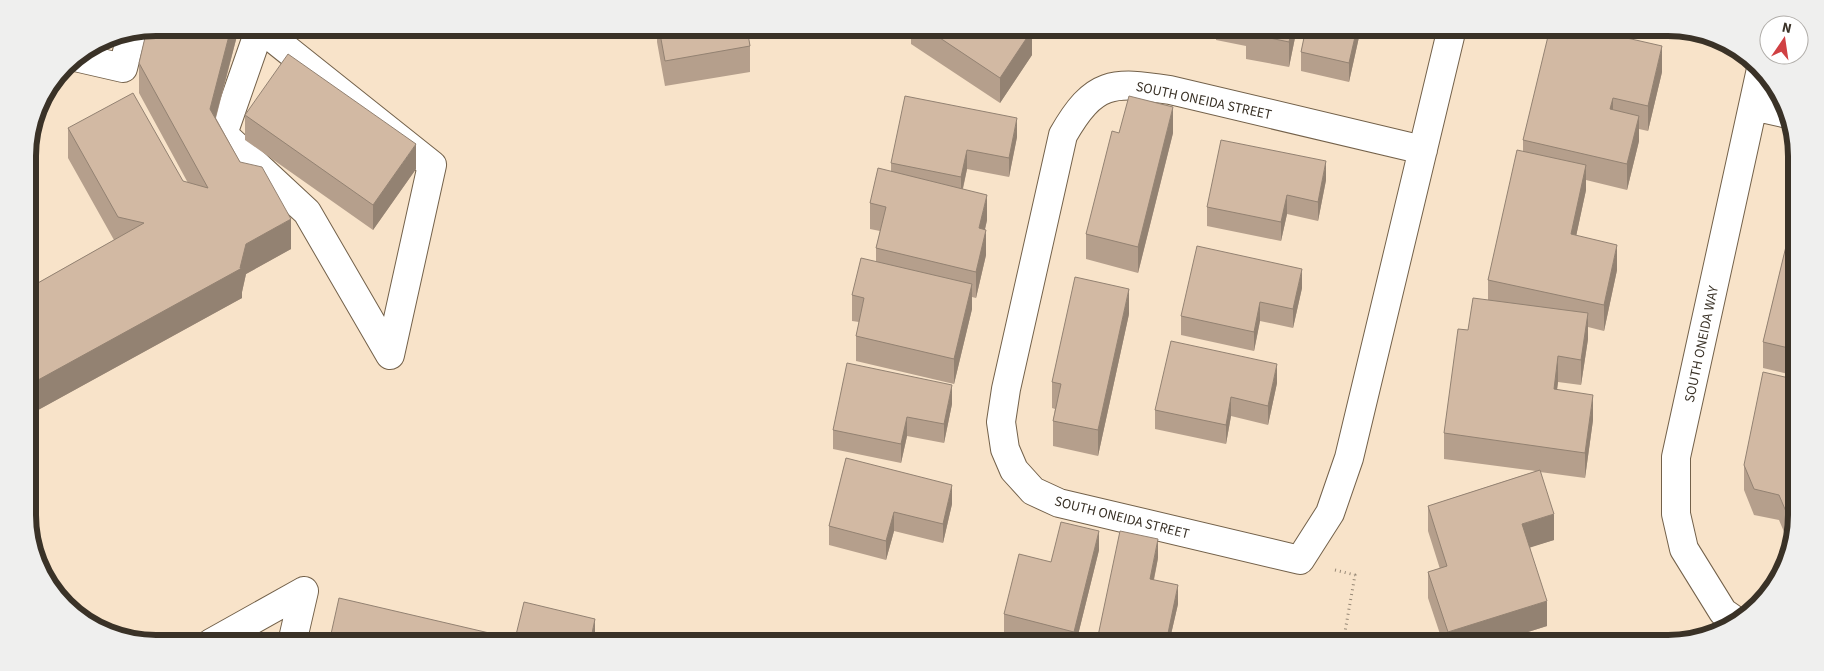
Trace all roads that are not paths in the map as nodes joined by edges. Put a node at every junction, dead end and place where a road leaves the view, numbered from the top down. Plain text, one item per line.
1 (257, 36) edge
2 (270, 36) edge
3 (1450, 36) edge
4 (130, 40) edge
5 (85, 59) edge
6 (1760, 79) edge
7 (1753, 106) junction
8 (1779, 112) edge
9 (1422, 150) junction
10 (1730, 616) edge
11 (227, 635) edge
12 (294, 635) edge

1 - 2 street
3 - 9 street
4 - 5 street
6 - 7 street, SOUTH ONEIDA WAY
7 - 8 street
7 - 10 street, SOUTH ONEIDA WAY
9 - 9 street, SOUTH ONEIDA STREET
11 - 12 street

